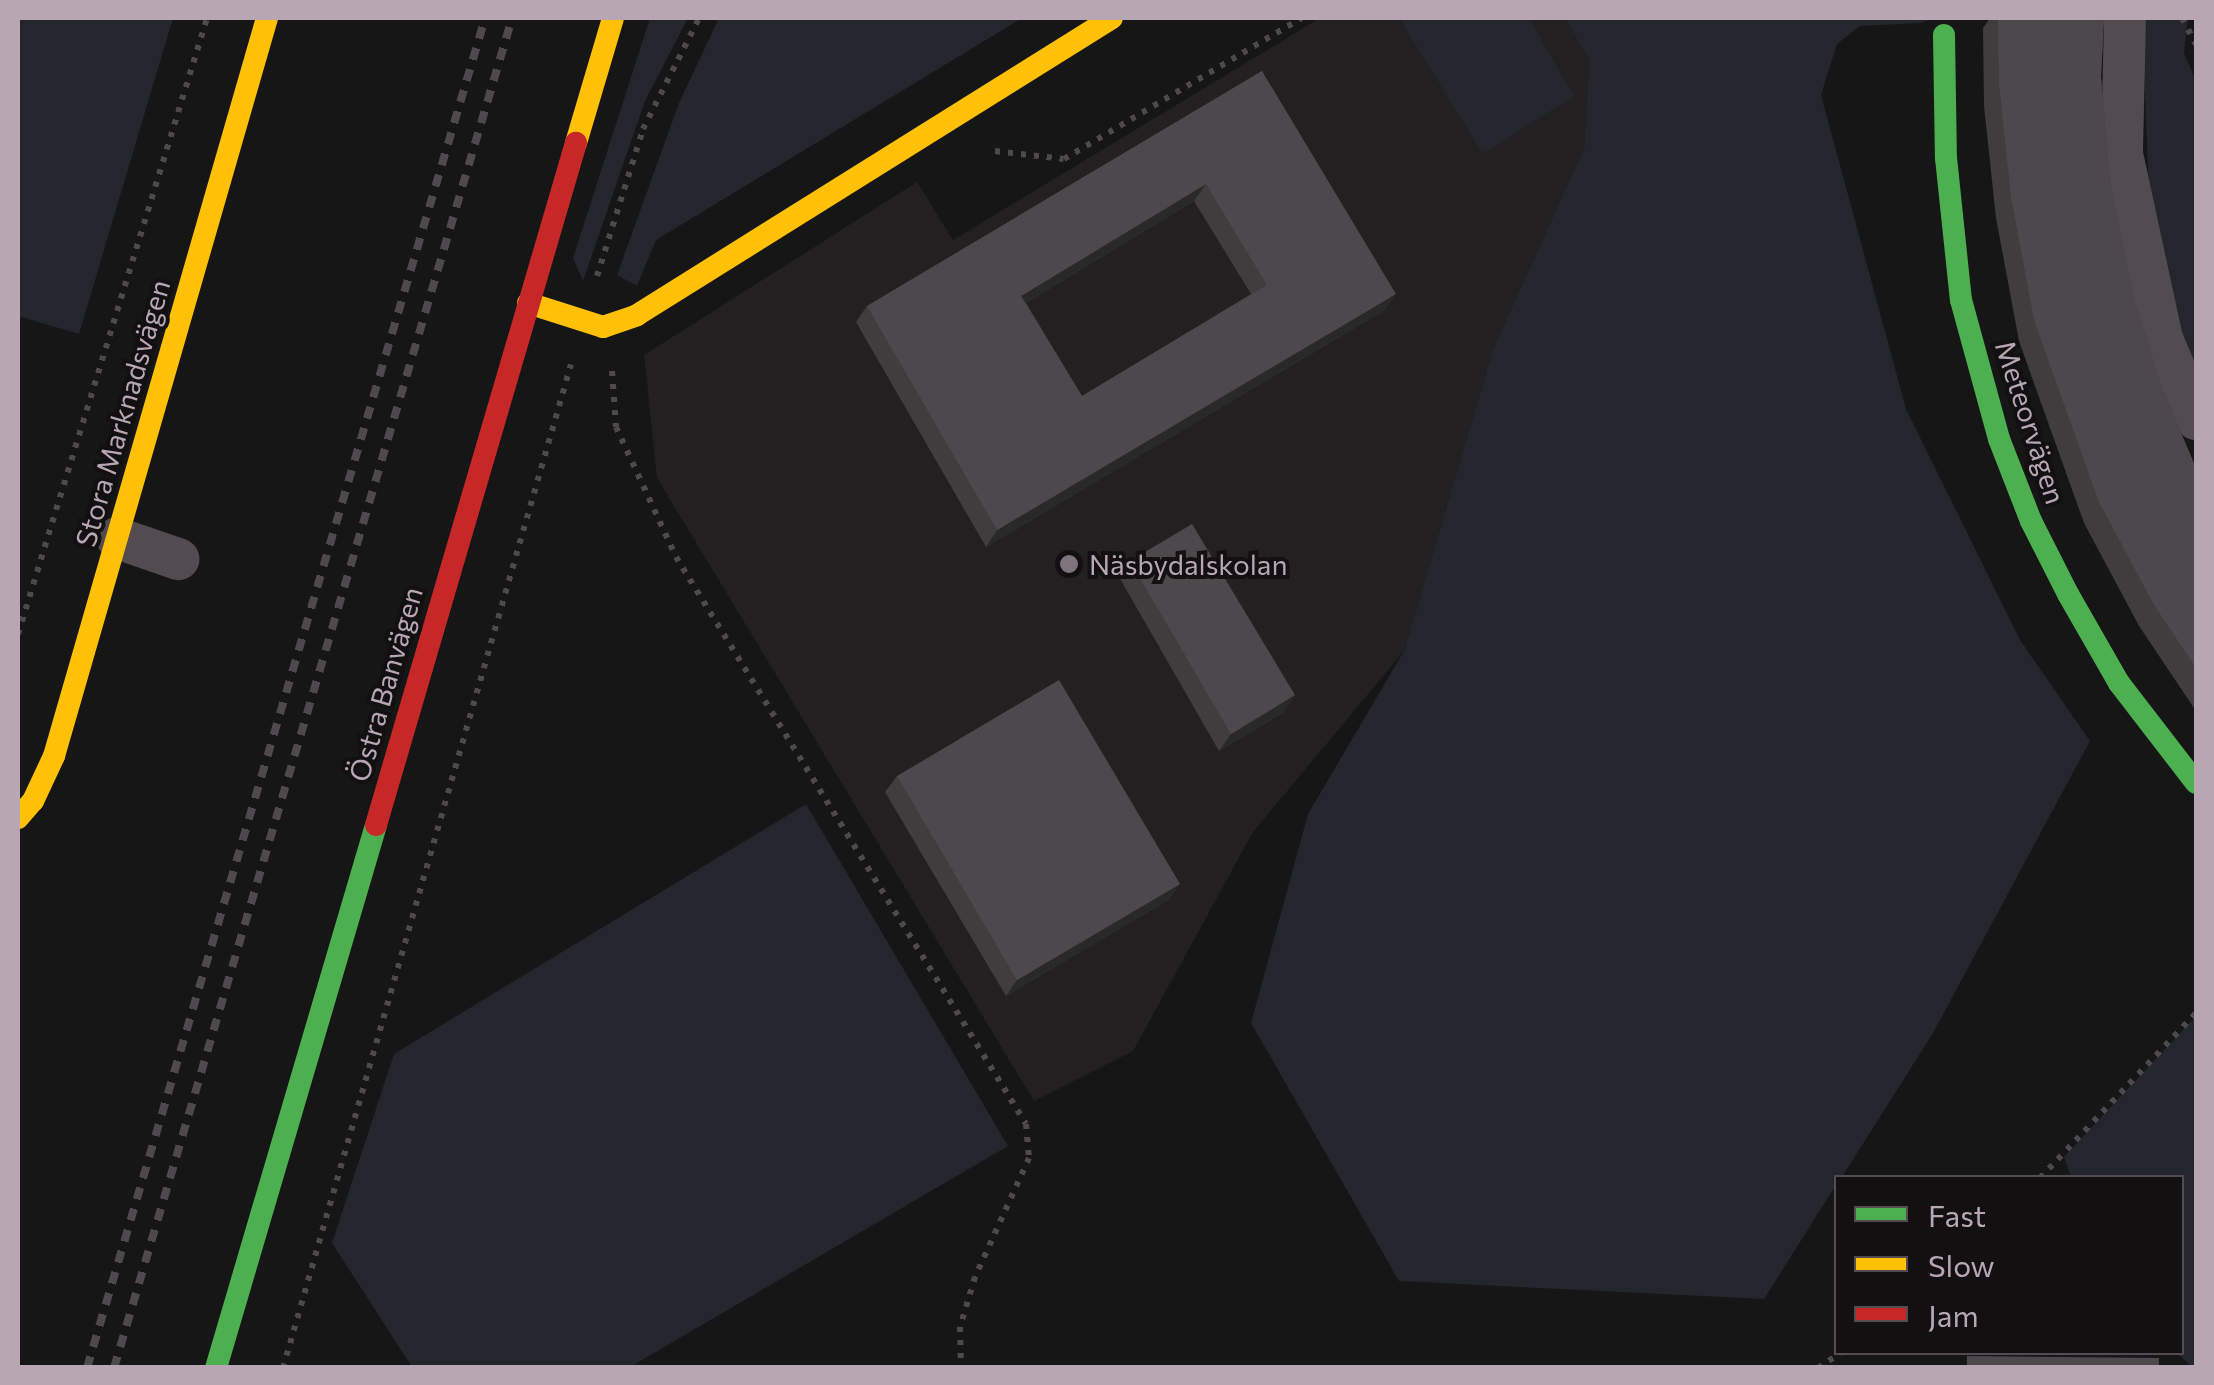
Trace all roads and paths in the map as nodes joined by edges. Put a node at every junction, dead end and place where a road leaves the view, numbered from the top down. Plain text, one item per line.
1 (207, 18) edge
2 (266, 18) edge
3 (613, 18) edge
4 (699, 18) edge
5 (1112, 18) edge
6 (1302, 18) edge
7 (2125, 18) edge
8 (2182, 18) edge
9 (1944, 34) dead end
10 (2196, 44) edge
11 (989, 150) dead end
12 (528, 302) junction
13 (584, 321) junction
14 (2196, 420) edge
15 (117, 538) junction
16 (178, 559) dead end
17 (18, 634) edge
18 (2196, 783) edge
19 (18, 818) edge
20 (2196, 1013) edge
21 (2043, 1175) edge
22 (216, 1368) edge
23 (282, 1368) edge
24 (960, 1368) edge

1 - 17 path
2 - 15 street, Stora Marknadsvägen
3 - 12 street, Östra Banvägen
4 - 13 path
5 - 13 street
6 - 11 path
7 - 14 street
8 - 10 path
9 - 18 street, Meteorvägen
12 - 13 street
12 - 22 street, Östra Banvägen
13 - 23 path
13 - 24 path
15 - 16 street
15 - 19 street, Stora Marknadsvägen
20 - 21 path

